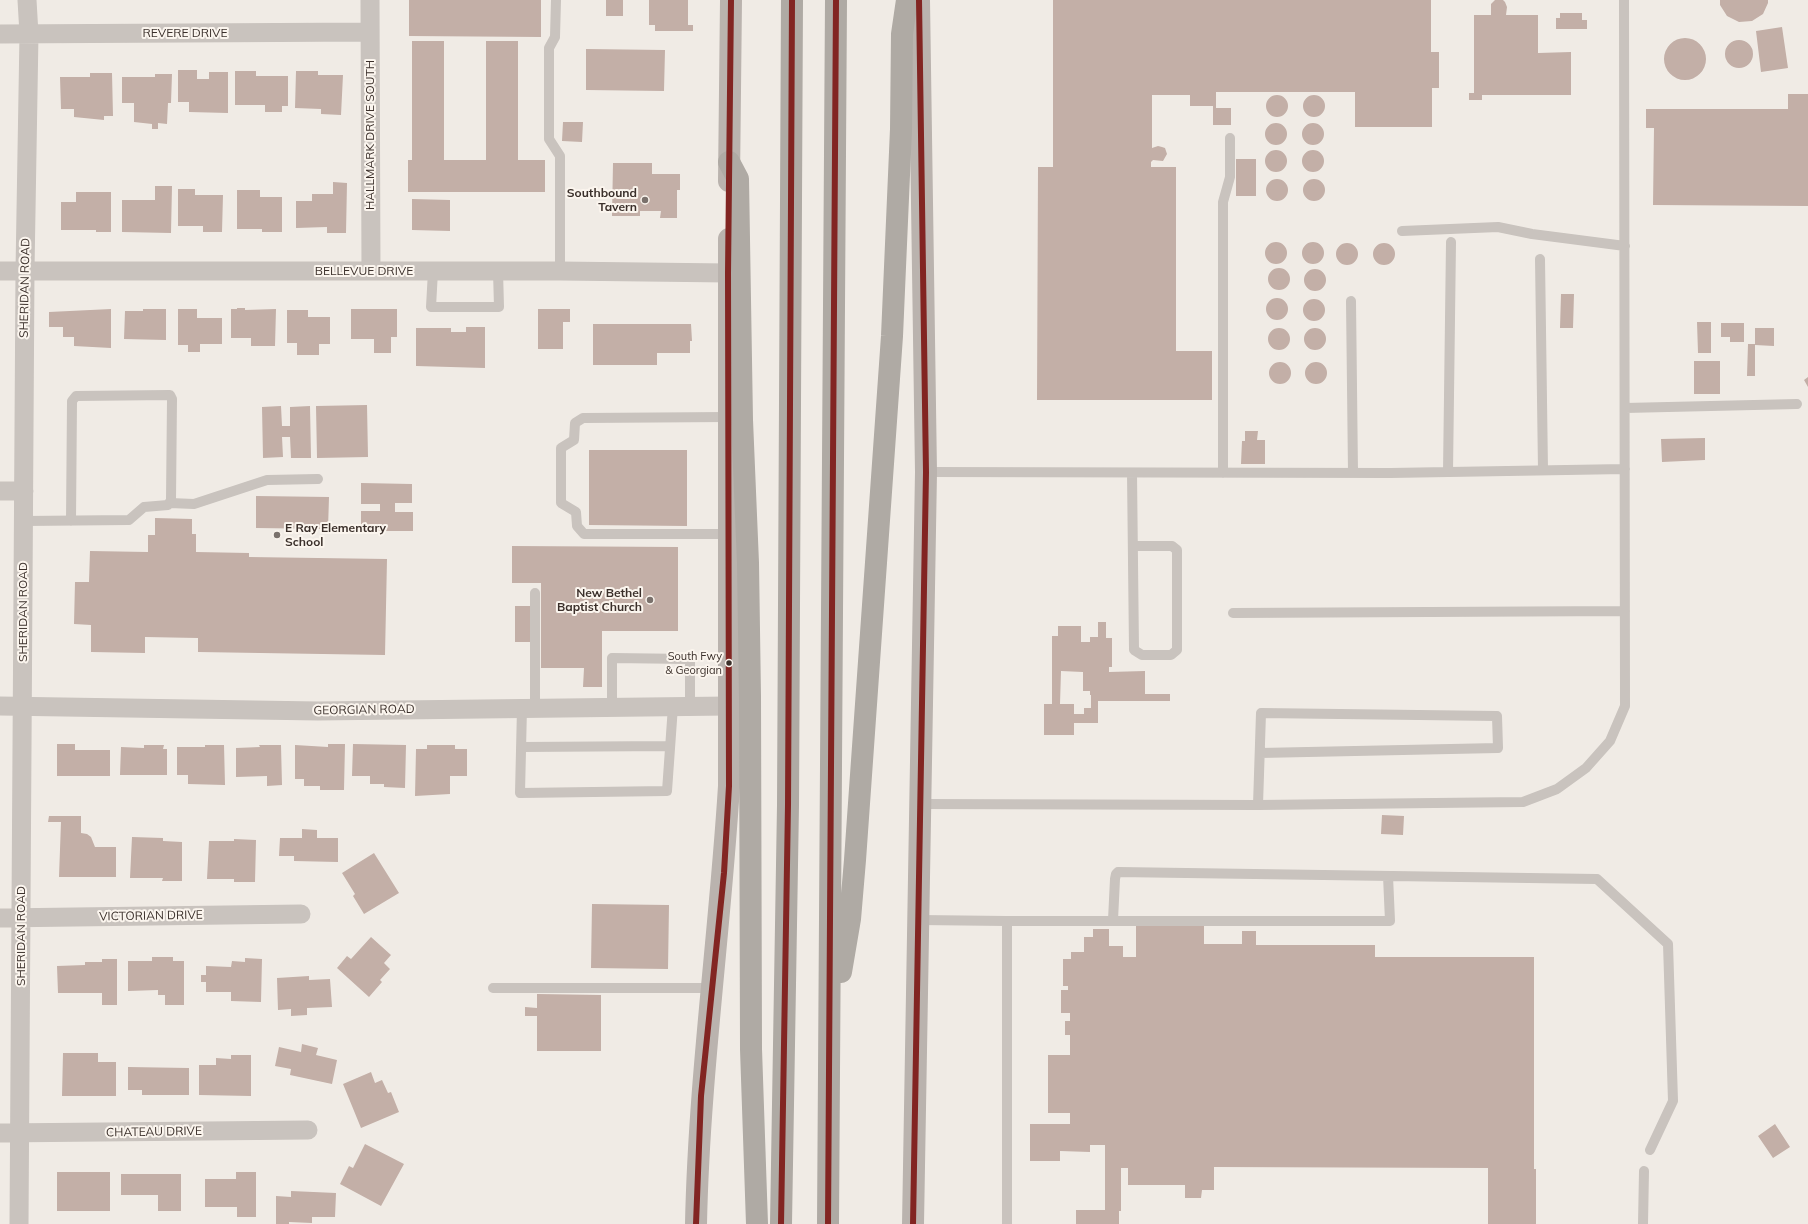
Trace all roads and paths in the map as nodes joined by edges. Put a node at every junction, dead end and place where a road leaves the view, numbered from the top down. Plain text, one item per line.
1 (27, 0) edge
2 (370, 0) edge
3 (556, 0) edge
4 (731, 0) edge
5 (792, 0) edge
6 (836, 0) edge
7 (907, 0) edge
8 (920, 0) edge
9 (1624, 0) edge
10 (370, 32) junction
11 (0, 34) edge
12 (29, 34) junction
13 (1230, 138) dead end
14 (729, 162) junction
15 (1402, 231) dead end
16 (1451, 242) dead end
17 (1625, 246) junction
18 (1540, 259) dead end
19 (25, 270) junction
20 (0, 271) edge
21 (371, 271) junction
22 (433, 271) junction
23 (498, 271) junction
24 (560, 271) junction
25 (728, 273) junction
26 (1351, 301) dead end
27 (1797, 404) dead end
28 (1625, 408) junction
29 (728, 417) junction
30 (1625, 469) junction
31 (1543, 470) junction
32 (926, 472) junction
33 (1132, 472) junction
34 (1448, 472) junction
35 (1223, 473) junction
36 (1353, 473) junction
37 (318, 479) dead end
38 (0, 491) edge
39 (24, 491) junction
40 (170, 503) junction
41 (24, 520) junction
42 (71, 520) junction
43 (728, 534) junction
44 (1133, 546) junction
45 (535, 593) dead end
46 (1625, 610) junction
47 (1233, 613) dead end
48 (0, 706) edge
49 (23, 706) junction
50 (681, 706) junction
51 (728, 706) junction
52 (612, 707) junction
53 (529, 708) junction
54 (670, 746) junction
55 (521, 747) junction
56 (1260, 753) junction
57 (921, 804) junction
58 (1258, 805) junction
59 (1388, 876) junction
60 (301, 914) dead end
61 (0, 918) edge
62 (21, 918) junction
63 (919, 920) junction
64 (1007, 920) junction
65 (1113, 920) junction
66 (493, 988) dead end
67 (712, 988) junction
68 (830, 1043) junction
69 (308, 1130) dead end
70 (0, 1133) edge
71 (20, 1133) junction
72 (1650, 1150) dead end
73 (1644, 1171) dead end
74 (19, 1224) edge
75 (696, 1224) edge
76 (757, 1224) edge
77 (781, 1224) edge
78 (828, 1224) edge
79 (913, 1224) edge
80 (1007, 1224) edge
81 (1643, 1224) edge

1 - 12 street, SHERIDAN ROAD
2 - 10 street, HALLMARK DRIVE SOUTH
3 - 24 lane
4 - 14 main road
5 - 77 highway
6 - 68 highway
7 - 68 highway
8 - 32 main road
9 - 17 lane
10 - 12 street, REVERE DRIVE
10 - 21 street, HALLMARK DRIVE SOUTH
11 - 12 street, REVERE DRIVE
12 - 19 street, SHERIDAN ROAD
13 - 35 lane
14 - 25 main road
14 - 76 highway
15 - 17 lane
16 - 34 lane
17 - 28 lane
18 - 31 lane
19 - 20 street, BELLEVUE DRIVE
19 - 21 street, BELLEVUE DRIVE
19 - 39 street, SHERIDAN ROAD
21 - 22 street, BELLEVUE DRIVE
22 - 23 street, BELLEVUE DRIVE
22 - 23 lane
23 - 24 street, BELLEVUE DRIVE
24 - 25 street, BELLEVUE DRIVE
25 - 29 main road
26 - 36 lane
27 - 28 lane
28 - 30 lane
29 - 43 main road
29 - 43 lane
30 - 31 lane
30 - 46 lane
31 - 34 lane
32 - 33 lane
32 - 57 main road
33 - 35 lane
33 - 44 lane
34 - 36 lane
35 - 36 lane
37 - 40 lane
38 - 39 street
39 - 41 street, SHERIDAN ROAD
40 - 42 lane
40 - 42 lane
41 - 42 lane
41 - 49 street, SHERIDAN ROAD
43 - 51 main road
44 - 44 lane
45 - 53 lane
46 - 47 lane
46 - 58 lane
48 - 49 street, GEORGIAN ROAD
49 - 53 street, GEORGIAN ROAD
49 - 62 street, SHERIDAN ROAD
50 - 51 street, GEORGIAN ROAD
50 - 52 street, GEORGIAN ROAD
50 - 52 lane
50 - 54 lane
51 - 67 main road
52 - 53 street, GEORGIAN ROAD
53 - 55 lane
54 - 55 lane
54 - 55 lane
56 - 56 lane
56 - 58 lane
57 - 58 lane
57 - 63 main road
59 - 65 lane
59 - 65 lane
59 - 72 lane
60 - 62 street, VICTORIAN DRIVE
61 - 62 street, VICTORIAN DRIVE
62 - 71 street, SHERIDAN ROAD
63 - 64 lane
63 - 79 main road
64 - 65 lane
64 - 80 lane
66 - 67 lane
67 - 75 main road
68 - 78 highway
69 - 71 street, CHATEAU DRIVE
70 - 71 street, CHATEAU DRIVE
71 - 74 street, SHERIDAN ROAD
73 - 81 lane

